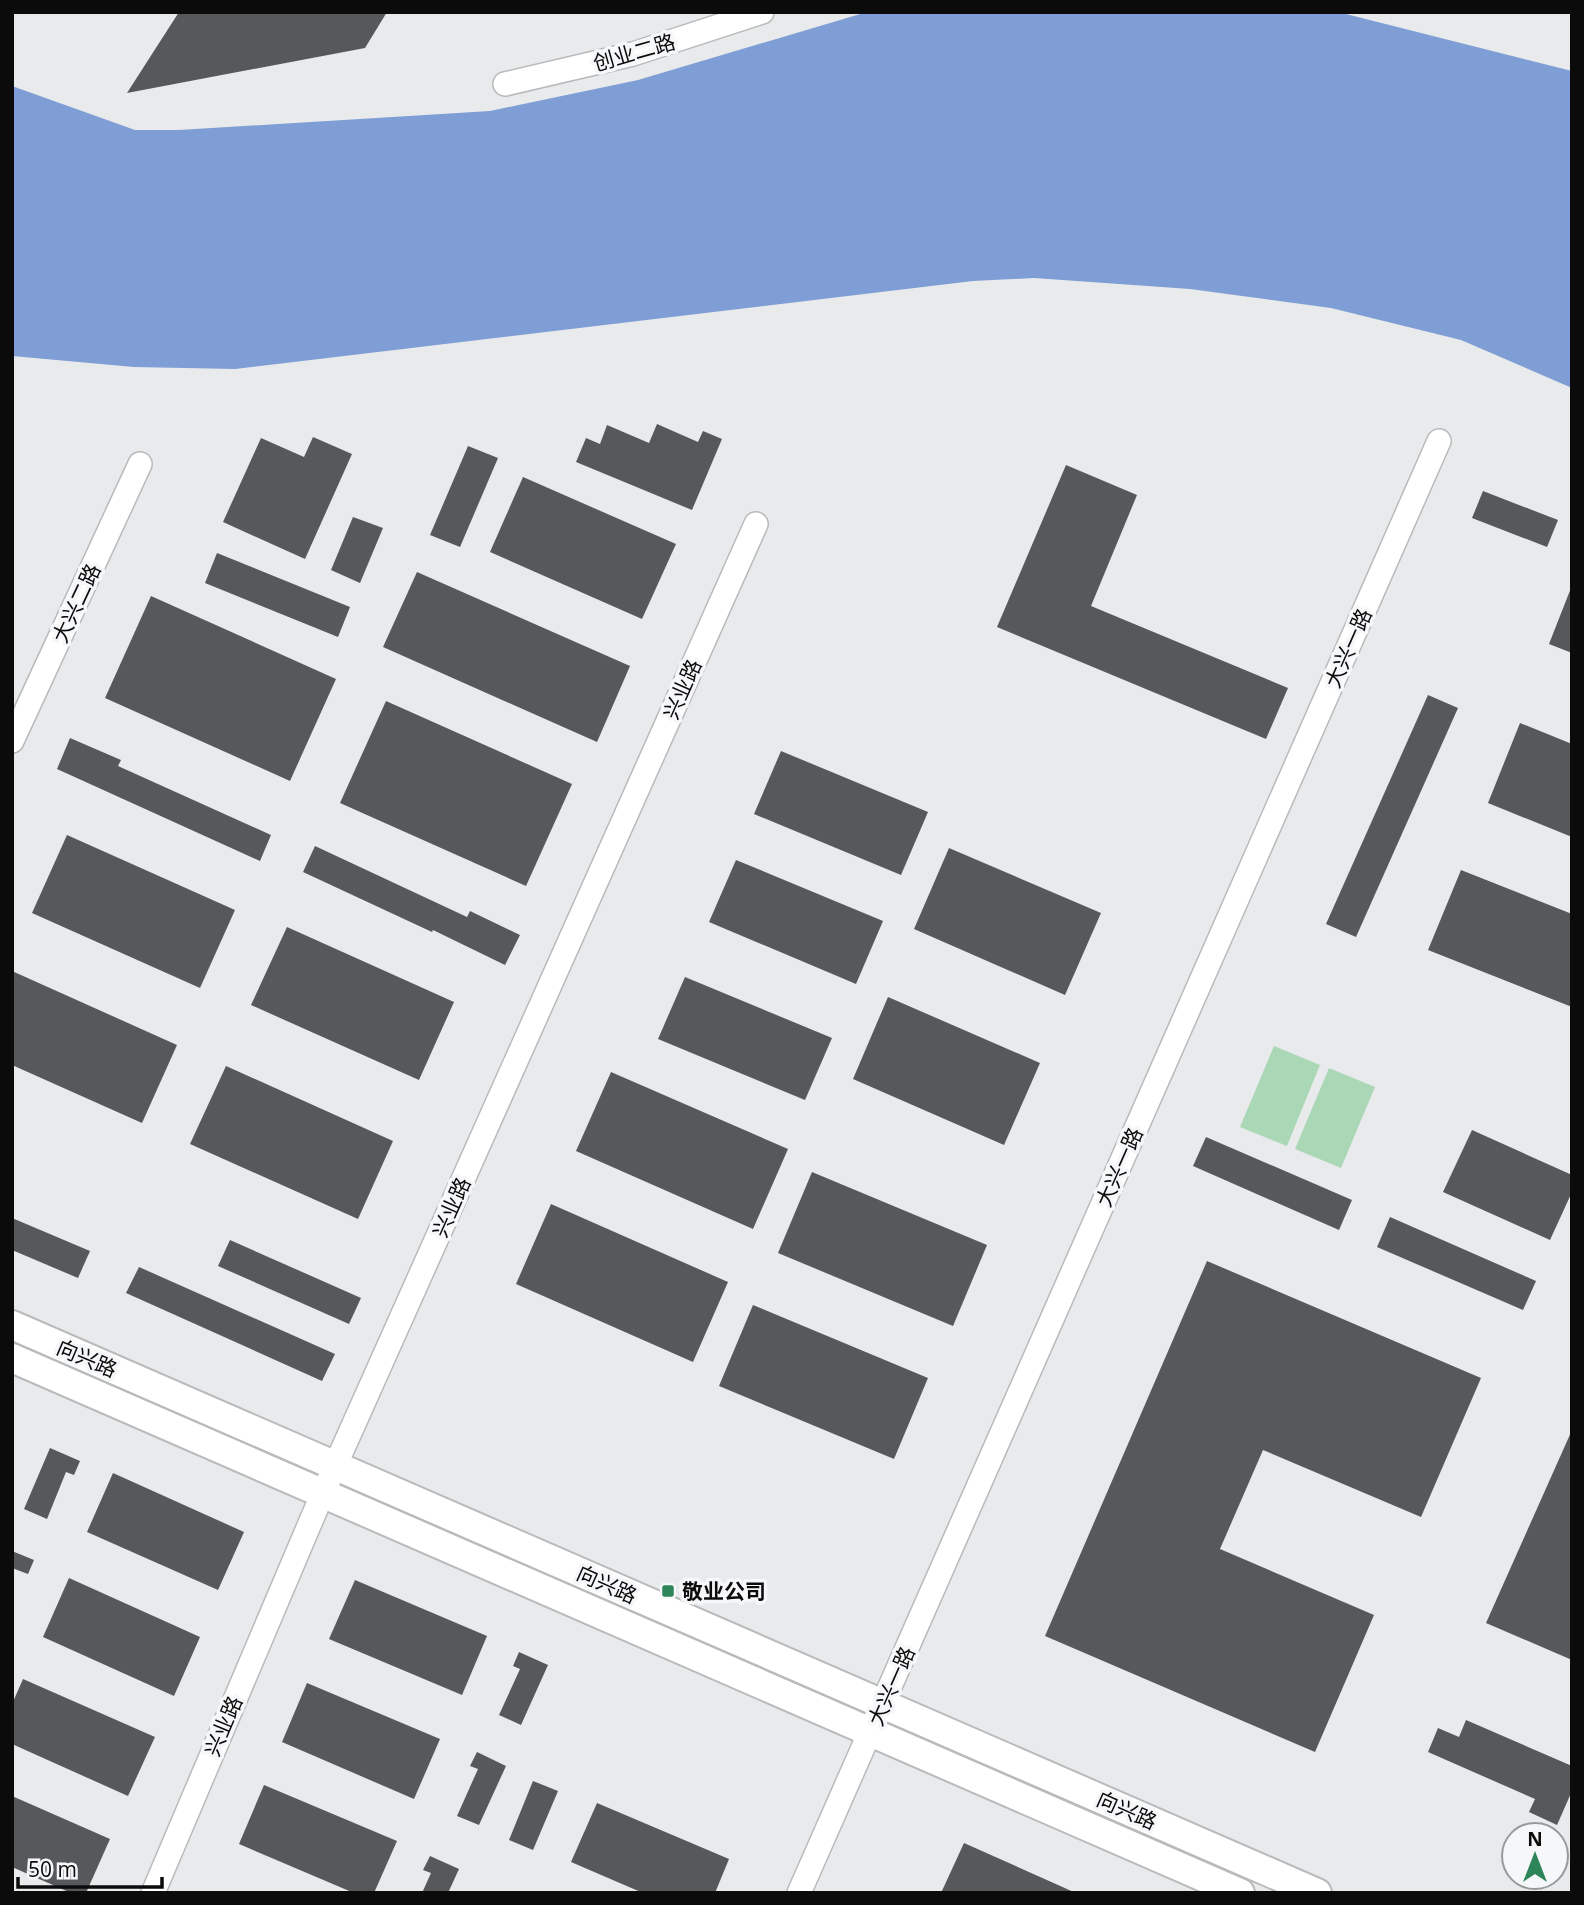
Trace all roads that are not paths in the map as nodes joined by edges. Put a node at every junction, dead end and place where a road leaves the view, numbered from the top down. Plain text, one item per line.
1 (762, 12) edge
2 (505, 84) dead end
3 (1439, 441) dead end
4 (140, 464) dead end
5 (756, 524) dead end
6 (12, 741) edge
7 (12, 1325) edge
8 (12, 1358) edge
9 (335, 1465) junction
10 (323, 1493) junction
11 (883, 1704) junction
12 (870, 1732) junction
13 (152, 1893) edge
14 (799, 1893) edge
15 (1240, 1893) edge
16 (1317, 1893) edge

1 - 2 street, 创业二路
3 - 11 street, 大兴一路
4 - 6 street, 大兴二路
5 - 9 street, 兴业路
7 - 9 street, 向兴路
8 - 10 street, 向兴路
9 - 10 street, 兴业路
9 - 11 street, 向兴路
10 - 12 street, 向兴路
10 - 13 street, 兴业路
11 - 12 street, 大兴一路
11 - 16 street, 向兴路
12 - 14 street, 大兴一路
12 - 15 street, 向兴路

